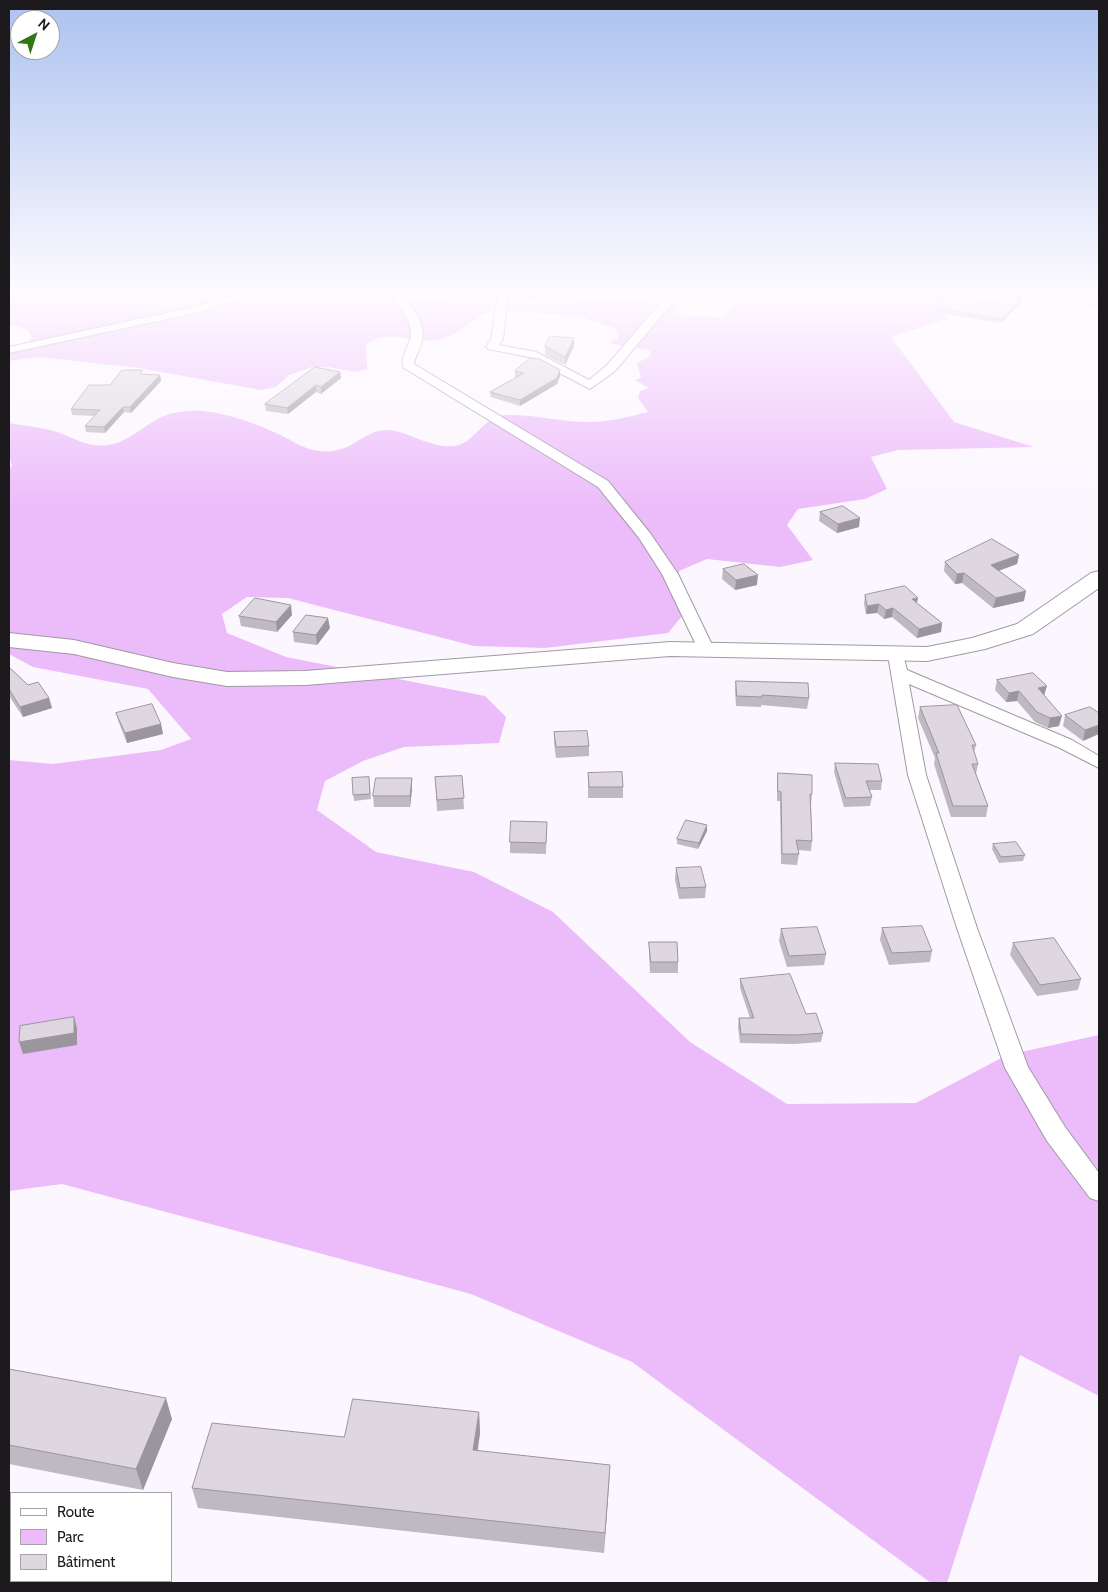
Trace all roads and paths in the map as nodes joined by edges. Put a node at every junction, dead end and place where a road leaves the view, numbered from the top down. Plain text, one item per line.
1 (408, 364) edge
2 (551, 364) edge
3 (614, 364) edge
4 (1099, 578) edge
5 (9, 640) edge
6 (706, 650) junction
7 (897, 664) junction
8 (1099, 763) edge
9 (1099, 1191) edge

1 - 6 street
2 - 3 street
4 - 7 street
5 - 6 street
6 - 7 street
7 - 8 street
7 - 9 street

